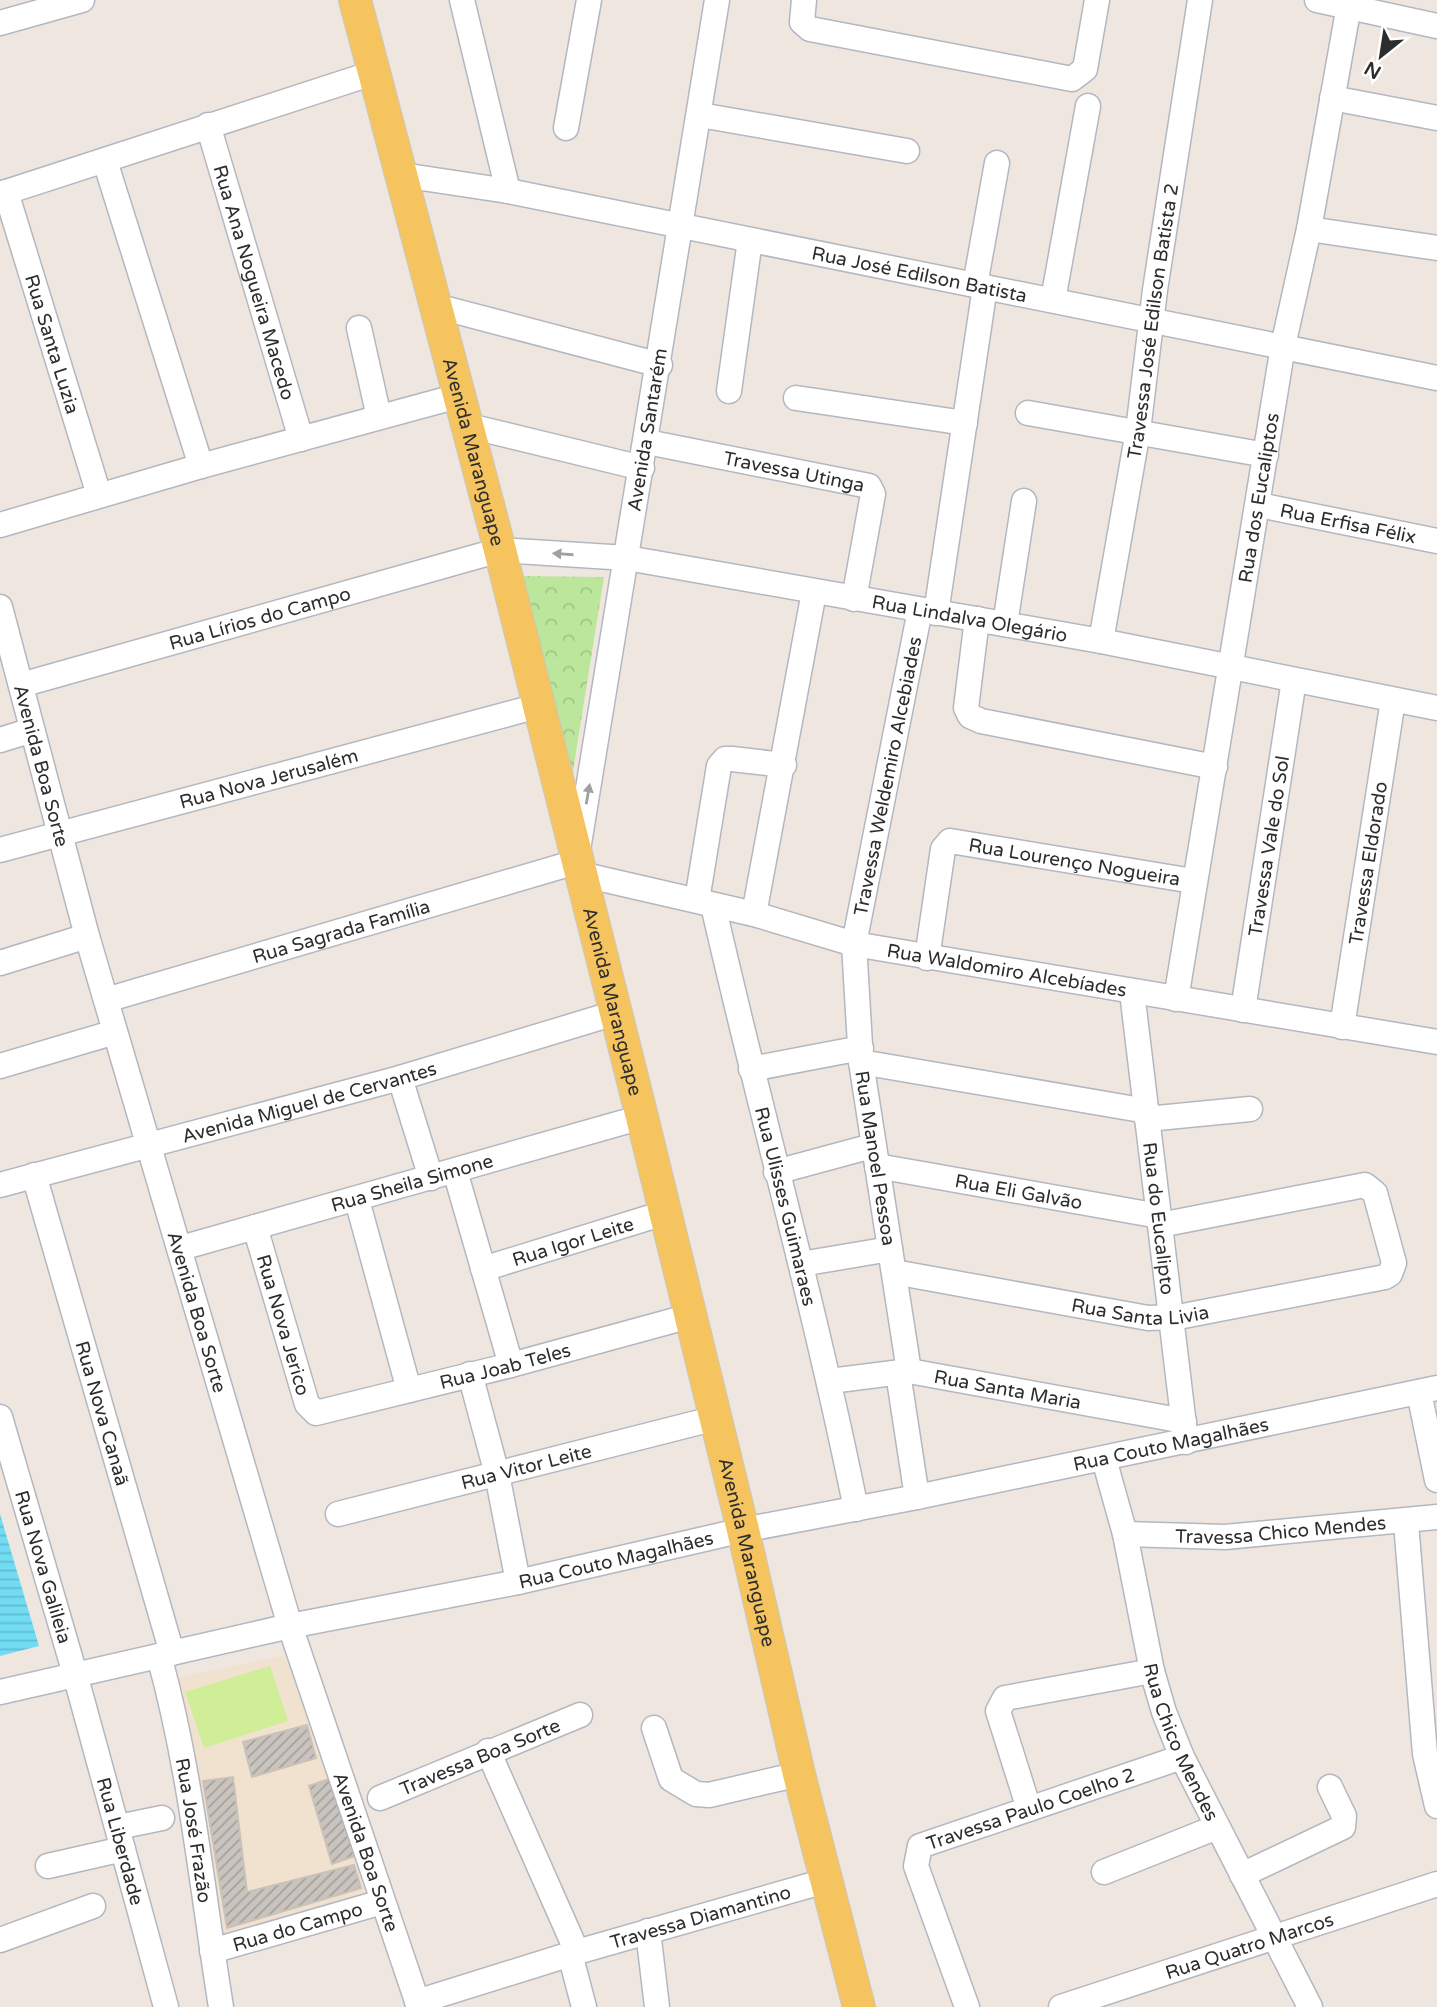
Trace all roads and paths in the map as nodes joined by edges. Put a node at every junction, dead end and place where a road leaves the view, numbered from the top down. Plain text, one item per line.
1 (82, 0) edge
2 (355, 0) edge
3 (462, 0) edge
4 (589, 0) edge
5 (717, 0) edge
6 (804, 0) edge
7 (1097, 0) edge
8 (1200, 0) edge
9 (1317, 0) edge
10 (1349, 3) edge
11 (0, 23) edge
12 (1437, 26) edge
13 (373, 73) junction
14 (1332, 98) junction
15 (1088, 106) dead end
16 (700, 115) junction
17 (1437, 118) edge
18 (208, 125) junction
19 (566, 128) dead end
20 (906, 151) dead end
21 (105, 161) junction
22 (997, 163) dead end
23 (402, 175) junction
24 (508, 191) junction
25 (3, 193) edge
26 (681, 227) junction
27 (1309, 229) junction
28 (750, 240) junction
29 (1437, 248) edge
30 (980, 286) junction
31 (1053, 300) junction
32 (436, 306) junction
33 (1152, 320) junction
34 (359, 328) dead end
35 (1283, 346) junction
36 (660, 365) junction
37 (1437, 378) edge
38 (729, 391) dead end
39 (796, 398) dead end
40 (462, 411) junction
41 (1028, 412) dead end
42 (379, 417) junction
43 (965, 423) junction
44 (1138, 432) junction
45 (301, 439) junction
46 (647, 442) junction
47 (1266, 455) junction
48 (201, 466) junction
49 (642, 468) junction
50 (99, 495) junction
51 (1024, 501) dead end
52 (1259, 505) junction
53 (0, 525) edge
54 (1437, 541) edge
55 (500, 550) junction
56 (627, 558) junction
57 (814, 592) junction
58 (854, 599) junction
59 (0, 607) edge
60 (928, 611) junction
61 (977, 619) junction
62 (1005, 624) junction
63 (4, 638) edge
64 (1101, 641) junction
65 (1232, 666) junction
66 (1294, 681) junction
67 (21, 685) junction
68 (1393, 700) junction
69 (538, 706) junction
70 (1437, 708) edge
71 (32, 730) junction
72 (0, 740) edge
73 (784, 765) junction
74 (1215, 767) junction
75 (60, 832) junction
76 (0, 850) edge
77 (578, 868) junction
78 (1193, 881) junction
79 (705, 903) junction
80 (754, 914) junction
81 (87, 936) junction
82 (853, 944) junction
83 (927, 958) junction
84 (0, 963) edge
85 (1132, 992) junction
86 (1175, 999) junction
87 (106, 1000) junction
88 (1243, 1010) junction
89 (615, 1013) junction
90 (1342, 1027) junction
91 (115, 1031) junction
92 (1437, 1042) edge
93 (861, 1055) junction
94 (0, 1066) edge
95 (751, 1069) junction
96 (400, 1078) junction
97 (1251, 1109) dead end
98 (1147, 1115) junction
99 (642, 1117) junction
100 (150, 1144) junction
101 (875, 1156) junction
102 (455, 1171) junction
103 (776, 1172) junction
104 (34, 1175) junction
105 (430, 1178) junction
106 (0, 1185) edge
107 (357, 1200) junction
108 (664, 1213) junction
109 (1160, 1220) junction
110 (255, 1227) junction
111 (181, 1248) junction
112 (892, 1260) junction
113 (801, 1264) junction
114 (483, 1269) junction
115 (1385, 1278) joint
116 (690, 1316) junction
117 (1171, 1318) junction
118 (511, 1365) junction
119 (904, 1372) junction
120 (470, 1374) junction
121 (830, 1381) junction
122 (409, 1390) junction
123 (1428, 1390) edge
124 (321, 1414) joint
125 (0, 1417) edge
126 (716, 1418) junction
127 (1185, 1432) junction
128 (1104, 1458) junction
129 (497, 1474) junction
130 (1437, 1480) edge
131 (917, 1497) junction
132 (856, 1509) junction
133 (338, 1514) dead end
134 (1437, 1517) edge
135 (1406, 1523) junction
136 (743, 1530) junction
137 (1125, 1534) junction
138 (518, 1582) junction
139 (290, 1626) junction
140 (166, 1654) junction
141 (1152, 1671) junction
142 (75, 1674) junction
143 (0, 1692) edge
144 (580, 1715) dead end
145 (654, 1728) dead end
146 (488, 1751) junction
147 (1182, 1757) junction
148 (799, 1774) junction
149 (1331, 1787) dead end
150 (380, 1798) dead end
151 (1437, 1806) edge
152 (1030, 1809) junction
153 (162, 1818) dead end
154 (1217, 1827) junction
155 (120, 1838) junction
156 (48, 1866) dead end
157 (1104, 1872) dead end
158 (1242, 1875) junction
159 (825, 1881) junction
160 (1437, 1884) edge
161 (382, 1902) junction
162 (93, 1906) dead end
163 (648, 1931) junction
164 (1275, 1939) junction
165 (0, 1940) edge
166 (212, 1951) junction
167 (573, 1953) junction
168 (418, 2005) edge
169 (166, 2007) edge
170 (221, 2007) edge
171 (584, 2007) edge
172 (657, 2007) edge
173 (859, 2007) edge
174 (967, 2007) edge
175 (1061, 2007) edge
176 (1310, 2007) edge

1 - 11 street
2 - 13 main road, Avenida Maranguape
3 - 24 street
4 - 19 street
5 - 16 street, Avenida Santarém
6 - 7 street
8 - 33 street, Travessa José Edilson Batista 2
9 - 10 street
10 - 12 street
10 - 14 street, Rua dos Eucaliptos
13 - 18 street
13 - 23 main road, Avenida Maranguape
14 - 17 street
14 - 27 street, Rua dos Eucaliptos
15 - 31 street
16 - 20 street
16 - 26 street, Avenida Santarém
18 - 21 street
18 - 45 street, Rua Ana Nogueira Macedo
21 - 25 street
21 - 48 street
22 - 30 street, Travessa Weldemiro Alcebiades
23 - 24 street, Rua José Edilson Batista
23 - 32 main road, Avenida Maranguape
24 - 26 street, Rua José Edilson Batista
25 - 50 street, Rua Santa Luzia
26 - 28 street, Rua José Edilson Batista
26 - 36 street, Avenida Santarém
27 - 29 street
27 - 35 street, Rua dos Eucaliptos
28 - 30 street, Rua José Edilson Batista
28 - 38 street
30 - 31 street, Rua José Edilson Batista
30 - 43 street, Travessa Weldemiro Alcebiades
31 - 33 street, Rua José Edilson Batista
32 - 36 street
32 - 40 main road, Avenida Maranguape
33 - 35 street, Rua José Edilson Batista
33 - 44 street, Travessa José Edilson Batista 2
34 - 42 street
35 - 37 street, Rua José Edilson Batista
35 - 47 street, Rua dos Eucaliptos
36 - 46 street, Avenida Santarém
39 - 43 street
40 - 42 street
40 - 49 street
40 - 55 main road, Avenida Maranguape
41 - 44 street
42 - 45 street
43 - 60 street, Travessa Weldemiro Alcebiades
44 - 47 street
44 - 64 street, Travessa José Edilson Batista 2
45 - 48 street
46 - 49 street, Avenida Santarém
46 - 58 street, Travessa Utinga
47 - 52 street, Rua dos Eucaliptos
48 - 50 street
49 - 56 street, Avenida Santarém
50 - 53 street
51 - 62 street
52 - 54 street, Rua Erfisa Félix
52 - 65 street, Rua dos Eucaliptos
56 -> 55 street, Rua Lindalva Olegário
55 - 67 street, Rua Lírios do Campo
55 - 69 main road, Avenida Maranguape
56 - 57 street, Rua Lindalva Olegário
77 -> 56 street, Avenida Santarém
57 - 58 street, Rua Lindalva Olegário
57 - 73 street
58 - 60 street, Rua Lindalva Olegário
59 - 63 street, Avenida Boa Sorte
60 - 61 street, Rua Lindalva Olegário
60 - 82 street, Travessa Weldemiro Alcebiades
61 - 62 street, Rua Lindalva Olegário
61 - 74 street
62 - 64 street, Rua Lindalva Olegário
63 - 67 street, Avenida Boa Sorte
64 - 65 street, Rua Lindalva Olegário
65 - 66 street, Rua Lindalva Olegário
65 - 74 street, Rua dos Eucaliptos
66 - 68 street, Rua Lindalva Olegário
66 - 88 street, Travessa Vale do Sol
67 - 71 street, Avenida Boa Sorte
68 - 70 street, Rua Lindalva Olegário
68 - 90 street, Travessa Eldorado
69 - 75 street, Rua Nova Jerusalém
69 - 77 main road, Avenida Maranguape
71 - 72 street
71 - 75 street, Avenida Boa Sorte
73 - 79 street
73 - 80 street
74 - 78 street, Rua dos Eucaliptos
75 - 76 street, Rua Nova Jerusalém
75 - 81 street, Avenida Boa Sorte
77 - 79 street, Rua Waldomiro Alcebíades
77 - 87 street, Rua Sagrada Família
77 - 89 main road, Avenida Maranguape
78 - 83 street, Rua Lourenço Nogueira
78 - 86 street, Rua dos Eucaliptos
79 - 80 street, Rua Waldomiro Alcebíades
79 - 95 street, Rua Ulisses Guimaraes
80 - 82 street, Rua Waldomiro Alcebíades
81 - 84 street
81 - 87 street, Avenida Boa Sorte
82 - 83 street, Rua Waldomiro Alcebíades
82 - 93 street, Rua Manoel Pessoa
83 - 85 street, Rua Waldomiro Alcebíades
85 - 86 street, Rua Waldomiro Alcebíades
85 - 98 street, Rua do Eucalipto
86 - 88 street, Rua Waldomiro Alcebíades
87 - 91 street, Avenida Boa Sorte
88 - 90 street, Rua Waldomiro Alcebíades
89 - 96 street, Avenida Miguel de Cervantes
89 - 99 main road, Avenida Maranguape
90 - 92 street, Rua Waldomiro Alcebíades
91 - 94 street
91 - 100 street, Avenida Boa Sorte
93 - 95 street
93 - 98 street
93 - 101 street, Rua Manoel Pessoa
95 - 103 street, Rua Ulisses Guimaraes
96 - 100 street, Avenida Miguel de Cervantes
96 - 105 street
97 - 98 street
98 - 109 street, Rua do Eucalipto
99 - 102 street, Rua Sheila Simone
99 - 108 main road, Avenida Maranguape
100 - 104 street, Avenida Miguel de Cervantes
100 - 111 street, Avenida Boa Sorte
101 - 103 street, Rua Eli Galvão
101 - 109 street, Rua Eli Galvão
101 - 112 street, Rua Manoel Pessoa
102 - 105 street, Rua Sheila Simone
102 - 114 street
103 - 113 street, Rua Ulisses Guimaraes
104 - 106 street, Avenida Miguel de Cervantes
104 - 140 street, Rua Nova Canaã
105 - 107 street, Rua Sheila Simone
107 - 110 street, Rua Sheila Simone
107 - 122 street
108 - 114 street, Rua Igor Leite
108 - 116 main road, Avenida Maranguape
109 - 115 street, Rua Eli Galvão
109 - 117 street, Rua do Eucalipto
110 - 111 street, Rua Sheila Simone
110 - 124 street, Rua Nova Jerico
111 - 139 street, Avenida Boa Sorte
112 - 113 street, Rua Santa Livia
112 - 117 street, Rua Santa Livia
112 - 119 street, Rua Manoel Pessoa
113 - 121 street, Rua Ulisses Guimaraes
114 - 118 street
115 - 117 street, Rua Santa Livia
116 - 118 street, Rua Joab Teles
116 - 126 main road, Avenida Maranguape
117 - 127 street, Rua do Eucalipto
118 - 120 street, Rua Joab Teles
119 - 121 street, Rua Santa Maria
119 - 127 street, Rua Santa Maria
119 - 131 street, Rua Manoel Pessoa
120 - 122 street, Rua Joab Teles
120 - 129 street
121 - 132 street, Rua Ulisses Guimaraes
122 - 124 street, Rua Joab Teles
123 - 127 street, Rua Couto Magalhães
123 - 130 street
125 - 142 street, Rua Nova Galileia
126 - 129 street, Rua Vitor Leite
126 - 136 main road, Avenida Maranguape
127 - 128 street, Rua Couto Magalhães
128 - 131 street, Rua Couto Magalhães
128 - 137 street, Rua Chico Mendes
129 - 133 street, Rua Vitor Leite
129 - 138 street
131 - 132 street, Rua Couto Magalhães
132 - 136 street, Rua Couto Magalhães
134 - 135 street, Travessa Chico Mendes
135 - 137 street, Travessa Chico Mendes
135 - 151 street
136 - 138 street, Rua Couto Magalhães
136 - 148 main road, Avenida Maranguape
137 - 141 street, Rua Chico Mendes
138 - 139 street, Rua Couto Magalhães
139 - 140 street, Rua Couto Magalhães
139 - 161 street, Avenida Boa Sorte
140 - 142 street, Rua Couto Magalhães
140 - 166 street, Rua José Frazão
141 - 147 street, Rua Chico Mendes
141 - 152 street
142 - 143 street, Rua Couto Magalhães
142 - 155 street, Rua Liberdade
144 - 146 street, Travessa Boa Sorte
145 - 148 street
146 - 150 street, Travessa Boa Sorte
146 - 167 street
147 - 152 street, Travessa Paulo Coelho 2
147 - 154 street, Rua Chico Mendes
148 - 159 main road, Avenida Maranguape
149 - 158 street
152 - 174 street, Travessa Paulo Coelho 2
153 - 155 street
154 - 157 street
154 - 158 street, Rua Chico Mendes
155 - 156 street
155 - 169 street, Rua Liberdade
158 - 164 street, Rua Chico Mendes
159 - 163 street, Travessa Diamantino
159 - 173 main road, Avenida Maranguape
160 - 164 street, Rua Quatro Marcos
161 - 166 street, Rua do Campo
161 - 168 street, Avenida Boa Sorte
162 - 165 street
163 - 167 street, Travessa Diamantino
163 - 172 street
164 - 175 street, Rua Quatro Marcos
164 - 176 street, Rua Chico Mendes
166 - 170 street, Rua José Frazão
167 - 168 street, Travessa Diamantino
167 - 171 street

